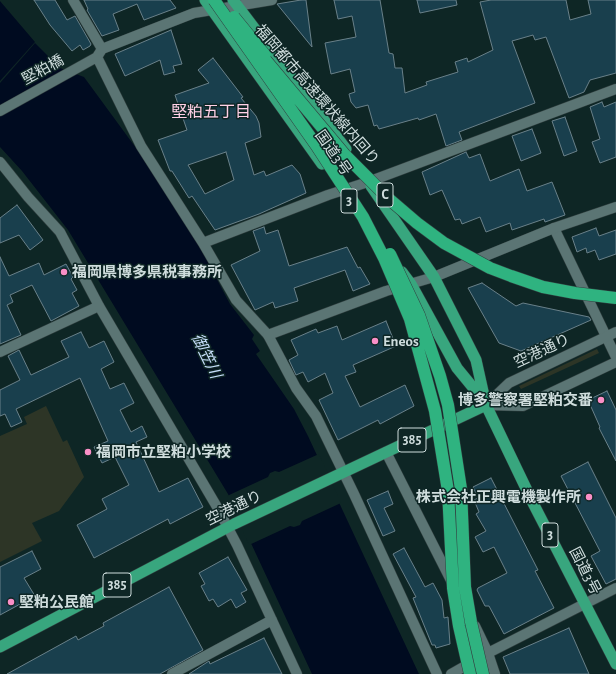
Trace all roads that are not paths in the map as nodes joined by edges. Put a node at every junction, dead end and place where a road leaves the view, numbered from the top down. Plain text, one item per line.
1 (73, 0) edge
2 (206, 0) edge
3 (272, 0) edge
4 (214, 3) edge
5 (230, 4) edge
6 (99, 53) junction
7 (616, 89) edge
8 (0, 111) edge
9 (0, 162) edge
10 (368, 182) junction
11 (341, 191) junction
12 (616, 207) edge
13 (554, 228) junction
14 (203, 243) junction
15 (434, 277) junction
16 (411, 284) junction
17 (616, 297) edge
18 (99, 306) junction
19 (616, 332) edge
20 (268, 335) junction
21 (606, 337) junction
22 (0, 352) edge
23 (616, 357) edge
24 (616, 362) edge
25 (486, 405) junction
26 (386, 452) junction
27 (341, 472) junction
28 (231, 526) junction
29 (616, 588) edge
30 (585, 604) junction
31 (272, 620) junction
32 (0, 647) edge
33 (488, 653) junction
34 (616, 664) edge
35 (172, 674) edge
36 (297, 674) edge
37 (437, 674) edge
38 (451, 674) edge
39 (470, 674) edge
40 (483, 674) edge
41 (495, 674) edge

1 - 6 street
2 - 4 highway, 国道3号 / 3
3 - 5 street, 堅粕橋
4 - 5 street, 堅粕橋
4 - 6 street, 堅粕橋
4 - 11 highway, 国道3号 / 3
4 - 17 highway, 福岡都市高速環状線内回り / C, bridge
4 - 39 highway, bridge
5 - 10 highway, 国道3号 / 3
5 - 17 highway, C, bridge
5 - 40 highway, bridge
6 - 8 street, 堅粕橋
6 - 14 street
7 - 10 street
9 - 18 street
10 - 11 street
10 - 15 highway, 国道3号 / 3
11 - 14 street
11 - 16 highway, 国道3号 / 3
12 - 13 street
13 - 15 street
13 - 21 street
14 - 20 street
15 - 16 street
15 - 25 highway, 国道3号 / 3
16 - 20 street
16 - 25 highway, 国道3号 / 3
18 - 22 street
18 - 28 street
19 - 21 street, 空港通り
20 - 27 street
21 - 23 street
21 - 25 street, 空港通り
24 - 25 street, 空港通り
25 - 26 highway, 空港通り / 385
25 - 30 highway, 国道3号 / 3
26 - 27 highway, 空港通り / 385
26 - 33 street
27 - 28 highway, 空港通り / 385
27 - 37 street
28 - 31 street
28 - 32 highway, 空港通り / 385
29 - 30 street
30 - 33 street
30 - 34 highway, 国道3号 / 3
31 - 35 street
31 - 36 street
33 - 38 street
33 - 41 street

